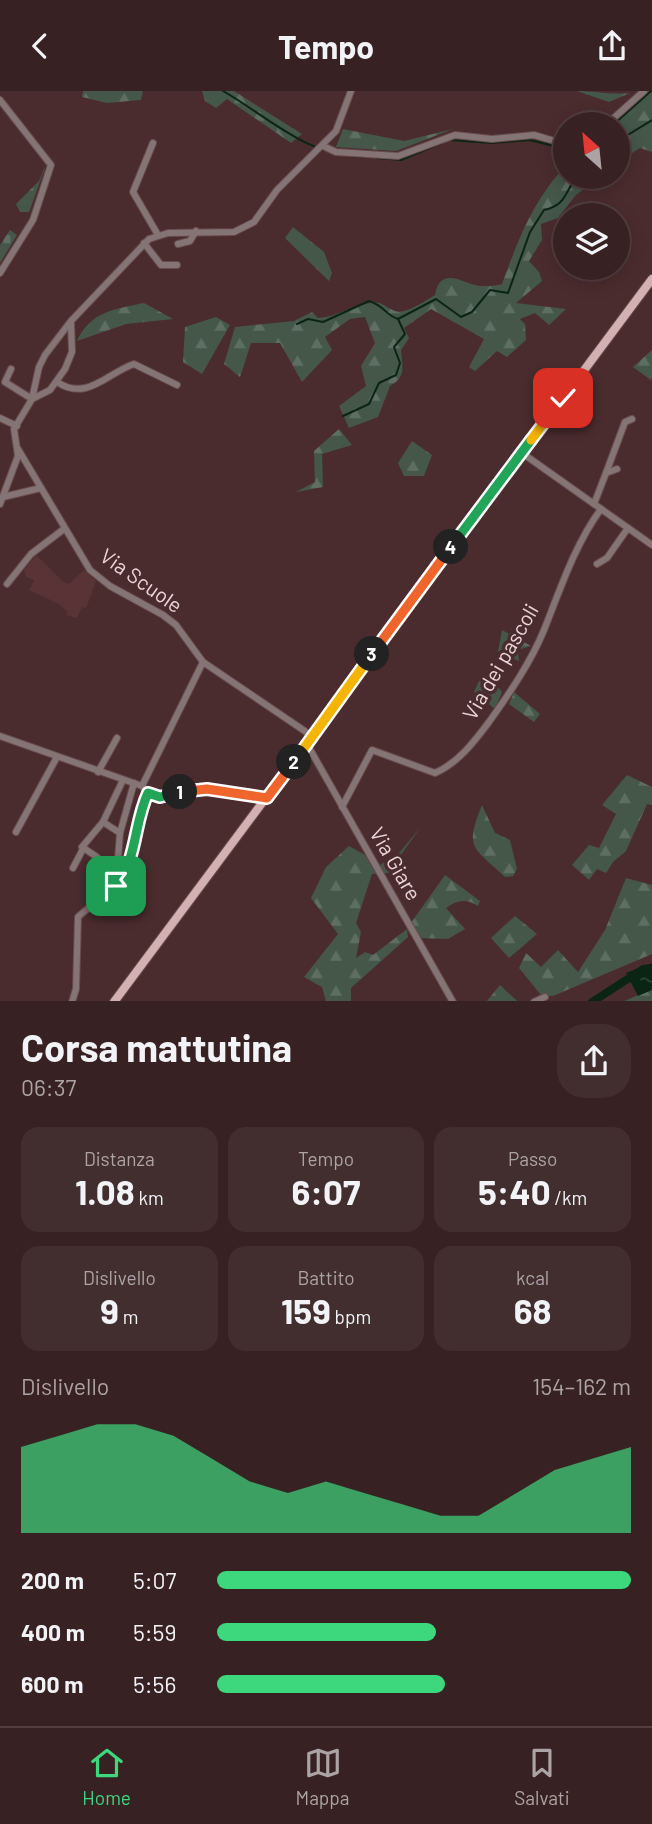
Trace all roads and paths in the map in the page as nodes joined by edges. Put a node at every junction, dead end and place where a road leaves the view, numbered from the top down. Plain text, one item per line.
1 (351, 91) edge
2 (644, 91) edge
3 (0, 100) edge
4 (620, 112) edge
5 (553, 141) edge
6 (152, 143) dead end
7 (323, 146) junction
8 (196, 231) junction
9 (158, 235) junction
10 (144, 243) junction
11 (178, 244) dead end
12 (177, 265) dead end
13 (0, 273) edge
14 (652, 279) edge
15 (71, 321) junction
16 (11, 369) dead end
17 (57, 382) junction
18 (177, 385) dead end
19 (32, 399) junction
20 (0, 418) edge
21 (632, 419) dead end
22 (17, 426) junction
23 (18, 449) junction
24 (522, 453) junction
25 (617, 469) dead end
26 (606, 473) junction
27 (41, 488) junction
28 (1, 501) edge
29 (594, 504) junction
30 (601, 509) junction
31 (64, 529) junction
32 (628, 529) junction
33 (652, 545) edge
34 (597, 564) dead end
35 (6, 584) dead end
36 (203, 662) junction
37 (0, 736) edge
38 (117, 739) dead end
39 (310, 740) junction
40 (57, 757) junction
41 (98, 772) junction
42 (123, 780) junction
43 (134, 783) junction
44 (142, 786) junction
45 (148, 793) junction
46 (267, 798) junction
47 (342, 807) junction
48 (103, 823) junction
49 (16, 832) dead end
50 (120, 833) junction
51 (83, 849) junction
52 (97, 857) dead end
53 (73, 868) dead end
54 (116, 886) junction
55 (545, 997) dead end
56 (72, 1001) edge
57 (115, 1001) edge
58 (452, 1001) edge
59 (536, 1001) edge

1 - 7 street
2 - 4 street
3 - 13 street
5 - 7 street
6 - 9 street
7 - 8 street
8 - 9 street
8 - 11 street
9 - 10 street
10 - 12 street
10 - 15 street
14 - 24 main road
15 - 17 street
15 - 19 street
16 - 19 street
17 - 18 street
17 - 19 street
19 - 22 street
20 - 22 street
21 - 26 street
22 - 23 street
23 - 27 street, Via Scuole
23 - 28 street
24 - 29 street
24 - 39 main road
25 - 26 street
26 - 29 street
27 - 28 street
27 - 31 street, Via Scuole
29 - 30 street
30 - 32 street
30 - 47 street, Via dei pascoli
31 - 35 street
31 - 36 street, Via Scuole
32 - 33 street
32 - 34 street
36 - 39 street, Via Scuole
36 - 44 street
37 - 40 street
38 - 41 street
39 - 46 main road
39 - 47 street, Via Giare
40 - 41 street
40 - 49 street
41 - 42 street
42 - 43 street
42 - 48 street
43 - 44 street
43 - 50 street
44 - 45 street
45 - 46 street
45 - 54 street
46 - 57 main road
47 - 58 street, Via Giare
48 - 50 street
48 - 51 street
50 - 54 street
51 - 52 street
51 - 53 street
54 - 56 street
55 - 59 street

